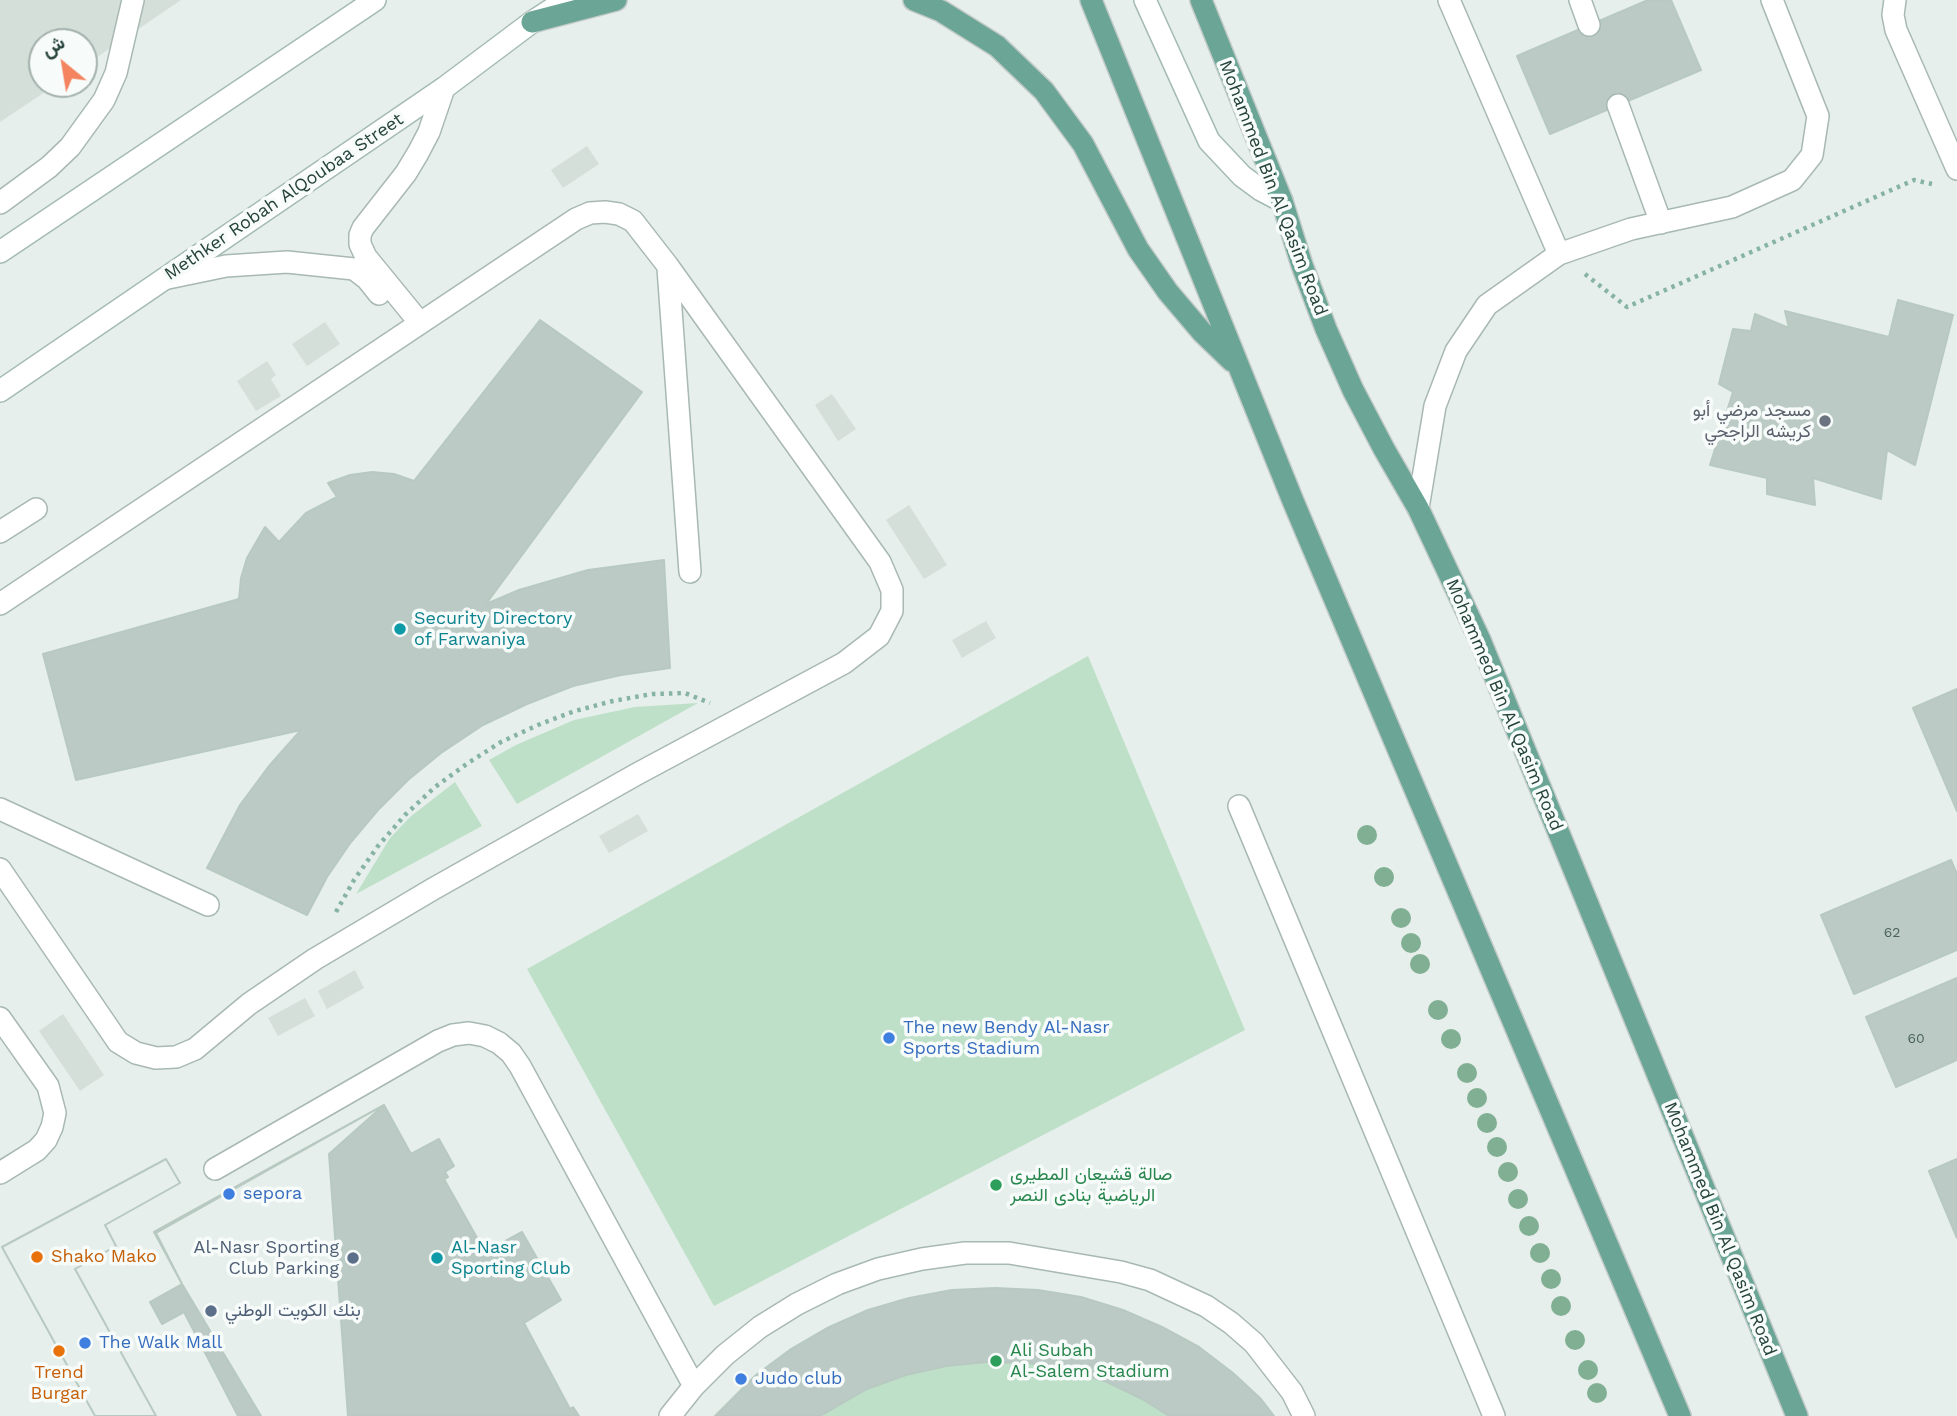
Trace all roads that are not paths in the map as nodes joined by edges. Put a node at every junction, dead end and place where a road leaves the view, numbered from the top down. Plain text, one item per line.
1 (133, 0) edge
2 (375, 0) edge
3 (566, 0) edge
4 (616, 0) edge
5 (914, 0) edge
6 (1091, 0) edge
7 (1144, 0) edge
8 (1201, 0) edge
9 (1449, 0) edge
10 (1580, 0) edge
11 (1772, 0) edge
12 (1895, 0) edge
13 (532, 22) junction
14 (1589, 25) dead end
15 (444, 88) junction
16 (1618, 105) dead end
17 (1957, 169) edge
18 (1282, 201) junction
19 (0, 203) edge
20 (1661, 223) junction
21 (0, 252) edge
22 (1559, 254) junction
23 (360, 263) junction
24 (668, 266) junction
25 (166, 279) junction
26 (414, 328) junction
27 (1240, 369) junction
28 (0, 391) edge
29 (1418, 508) junction
30 (36, 509) dead end
31 (0, 532) edge
32 (690, 572) dead end
33 (0, 604) edge
34 (1239, 806) dead end
35 (0, 809) edge
36 (0, 869) edge
37 (208, 905) dead end
38 (0, 1018) edge
39 (215, 1168) dead end
40 (0, 1173) edge
41 (694, 1386) junction
42 (670, 1416) edge
43 (1304, 1416) edge
44 (1494, 1416) edge
45 (1680, 1416) edge
46 (1797, 1416) edge

1 - 19 street
2 - 21 street
3 - 13 street, Methker Robah AlQoubaa Street
4 - 13 main road
5 - 27 main road
6 - 27 main road
7 - 18 street
8 - 18 main road, Mohammed Bin Al Qasim Road
9 - 22 street
10 - 14 street
11 - 20 street
12 - 17 street
13 - 15 street, Methker Robah AlQoubaa Street
15 - 23 street
15 - 25 street, Methker Robah AlQoubaa Street
16 - 20 street
18 - 29 main road, Mohammed Bin Al Qasim Road
20 - 22 street
22 - 29 street
23 - 25 street
23 - 26 street
24 - 26 street
24 - 32 street
24 - 36 street
25 - 28 street, Methker Robah AlQoubaa Street
26 - 33 street
27 - 45 main road
29 - 46 main road, Mohammed Bin Al Qasim Road
30 - 31 street
34 - 44 street
35 - 37 street
38 - 40 street
39 - 41 street
41 - 42 street
41 - 43 street

